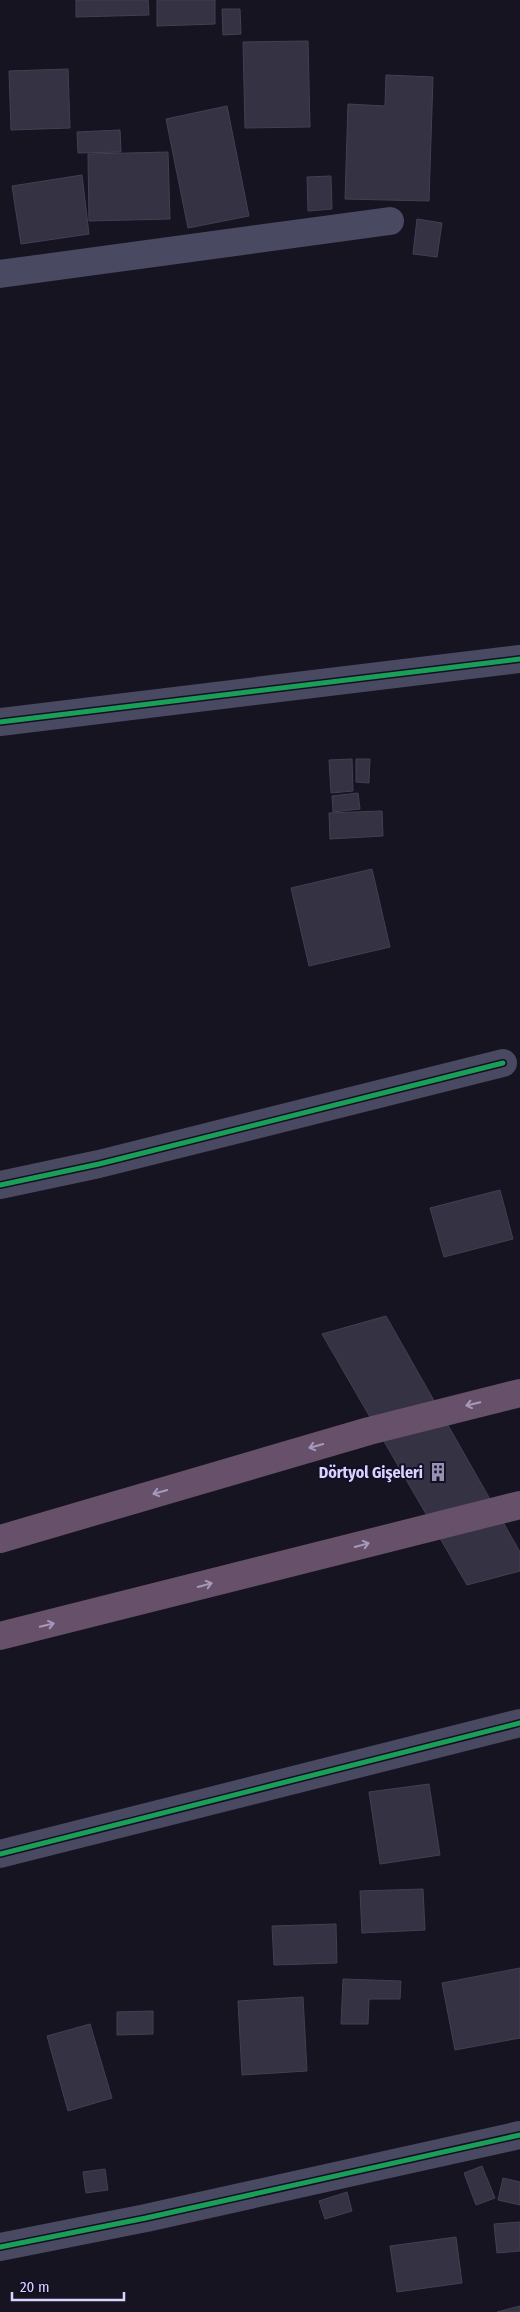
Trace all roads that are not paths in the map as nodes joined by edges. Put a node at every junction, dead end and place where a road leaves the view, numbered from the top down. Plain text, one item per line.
1 (390, 221) dead end
2 (0, 274) edge
3 (520, 659) edge
4 (0, 722) edge
5 (503, 1063) dead end
6 (0, 1185) edge
7 (520, 1393) edge
8 (520, 1505) edge
9 (0, 1538) edge
10 (0, 1636) edge
11 (520, 1723) edge
12 (0, 1854) edge
13 (520, 2135) edge
14 (0, 2247) edge

1 - 2 street
3 - 4 street
5 - 6 street
7 -> 9 highway
10 -> 8 highway
11 - 12 street
13 - 14 street

